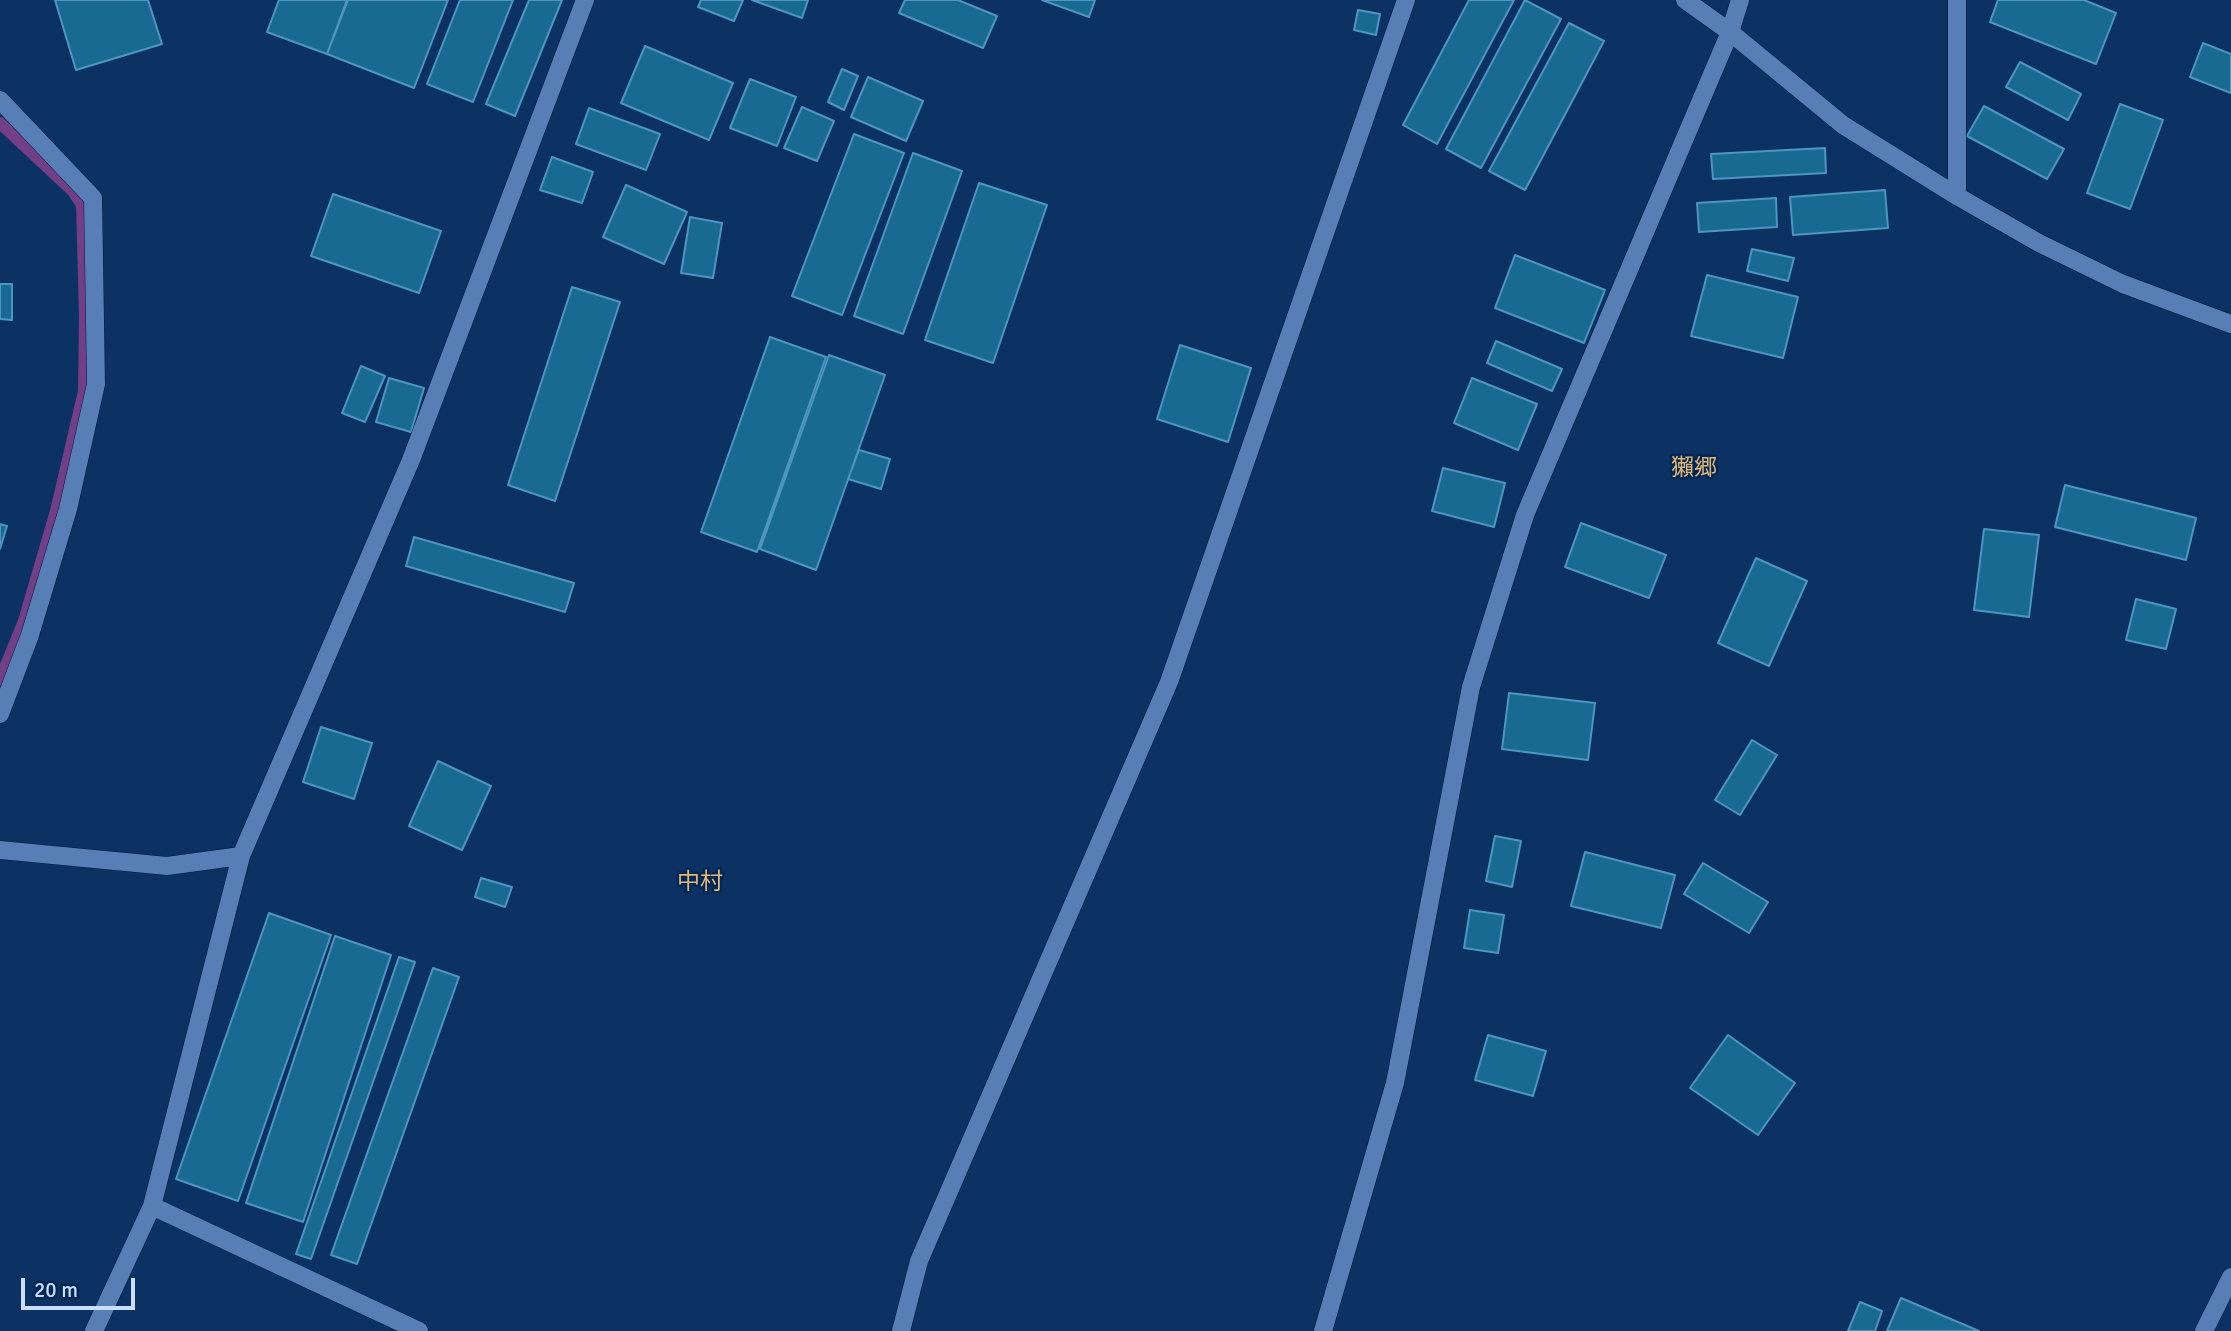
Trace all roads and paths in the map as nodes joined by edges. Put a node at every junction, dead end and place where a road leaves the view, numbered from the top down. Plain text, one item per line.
1 (585, 0) edge
2 (1406, 0) edge
3 (1685, 0) edge
4 (1740, 0) edge
5 (1957, 0) edge
6 (1730, 32) junction
7 (0, 100) edge
8 (1957, 197) junction
9 (2231, 324) edge
10 (0, 714) edge
11 (0, 850) edge
12 (241, 856) junction
13 (152, 1206) junction
14 (2231, 1278) edge
15 (94, 1331) edge
16 (418, 1331) edge
17 (901, 1331) edge
18 (1323, 1331) edge
19 (2204, 1331) edge

1 - 12 street
2 - 17 street
3 - 6 street
4 - 6 street
5 - 8 street
6 - 8 street
6 - 18 street
7 - 10 street
8 - 9 street
11 - 12 street
12 - 13 street
13 - 15 street
13 - 16 street
14 - 19 street

